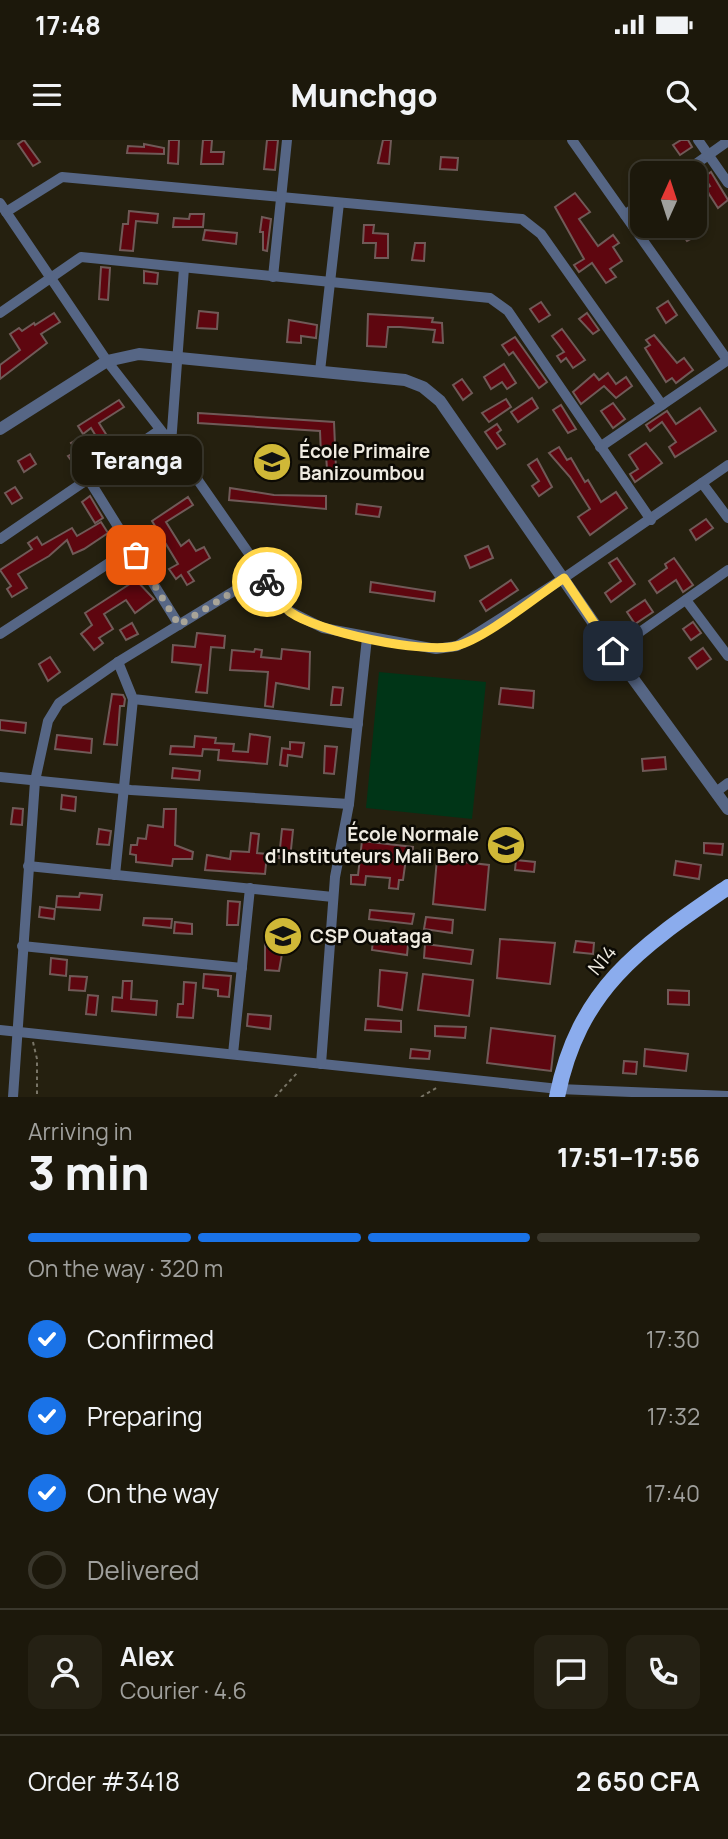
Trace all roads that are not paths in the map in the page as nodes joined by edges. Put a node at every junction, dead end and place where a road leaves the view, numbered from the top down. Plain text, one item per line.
1 (287, 140) edge
2 (572, 140) edge
3 (698, 140) edge
4 (728, 141) edge
5 (709, 155) junction
6 (700, 161) edge
7 (728, 183) edge
8 (281, 198) junction
9 (339, 203) junction
10 (3, 208) edge
11 (630, 211) edge
12 (625, 215) junction
13 (184, 268) junction
14 (52, 277) junction
15 (273, 277) junction
16 (331, 283) junction
17 (0, 313) edge
18 (177, 358) junction
19 (728, 360) edge
20 (107, 361) junction
21 (320, 371) junction
22 (662, 405) junction
23 (0, 429) edge
24 (160, 430) junction
25 (171, 444) junction
26 (600, 447) junction
27 (728, 465) edge
28 (89, 480) junction
29 (702, 483) junction
30 (728, 518) edge
31 (651, 520) junction
32 (2, 535) edge
33 (132, 548) junction
34 (728, 570) edge
35 (262, 574) junction
36 (564, 578) junction
37 (686, 600) junction
38 (179, 625) junction
39 (0, 634) edge
40 (367, 638) junction
41 (613, 651) junction
42 (728, 656) edge
43 (118, 662) junction
44 (132, 699) junction
45 (358, 724) junction
46 (0, 777) edge
47 (35, 781) junction
48 (728, 783) edge
49 (123, 790) junction
50 (716, 792) junction
51 (349, 804) junction
52 (728, 809) edge
53 (28, 866) junction
54 (115, 875) junction
55 (728, 887) edge
56 (250, 888) junction
57 (333, 897) junction
58 (22, 946) junction
59 (242, 968) junction
60 (0, 1030) edge
61 (17, 1031) junction
62 (233, 1054) junction
63 (321, 1064) junction
64 (563, 1093) edge
65 (611, 1094) edge
66 (728, 1096) edge
67 (13, 1097) edge

1 - 8 street
2 - 12 street
3 - 5 street
4 - 5 street
5 - 6 street
5 - 7 street
8 - 9 street
8 - 10 street
8 - 15 street
9 - 16 street
9 - 22 street
10 - 14 street
11 - 12 street
12 - 19 street
13 - 14 street
13 - 15 street
13 - 18 street
14 - 17 street
14 - 20 street
15 - 16 street
16 - 21 street
16 - 26 street
18 - 20 street
18 - 21 street
18 - 25 street
19 - 22 street
20 - 23 street
20 - 24 street
21 - 36 street
22 - 26 street
24 - 25 street
24 - 28 street
25 - 35 street
26 - 31 street
27 - 29 street
28 - 32 street
28 - 33 street
29 - 30 street
29 - 31 street
31 - 36 street
33 - 38 street
33 - 39 street
34 - 37 street
35 - 38 street
35 - 40 street
36 - 40 street
36 - 41 street
37 - 41 street
37 - 42 street
38 - 43 street
40 - 45 street
41 - 50 street
43 - 44 street
43 - 47 street
44 - 45 street
44 - 49 street
45 - 51 street
46 - 47 street
47 - 49 street
47 - 53 street
48 - 50 street
49 - 51 street
49 - 54 street
50 - 52 street
51 - 57 street
53 - 54 street
53 - 58 street
54 - 56 street
55 - 64 main road, N14
56 - 57 street
56 - 59 street
57 - 63 street
58 - 59 street
58 - 61 street
59 - 62 street
60 - 61 street
61 - 62 street
61 - 67 street
62 - 63 street
63 - 64 street
64 - 65 street
65 - 66 street

